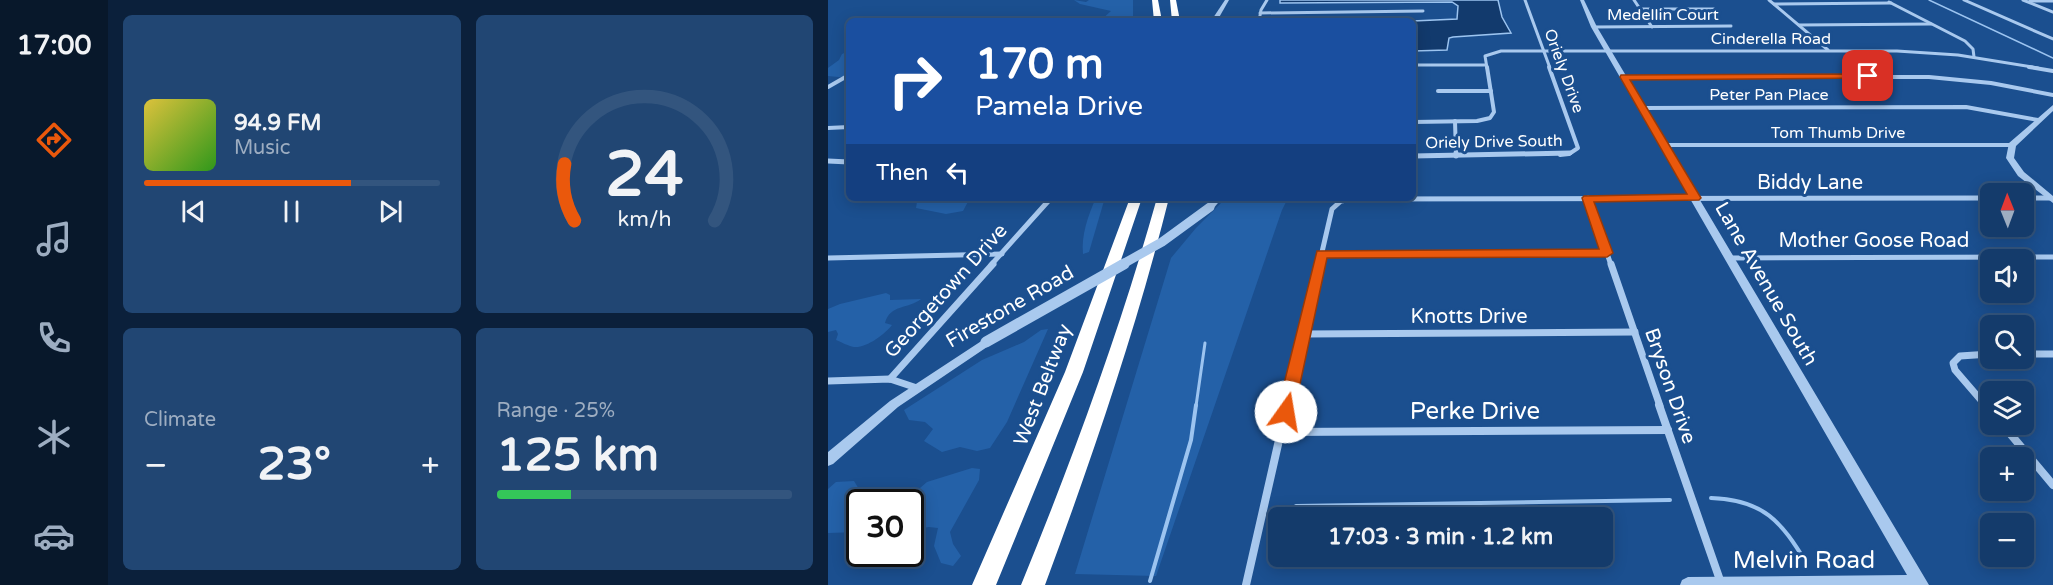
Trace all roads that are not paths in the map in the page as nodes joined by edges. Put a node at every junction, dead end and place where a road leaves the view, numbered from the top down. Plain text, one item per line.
1 (1155, 0) edge
2 (1173, 0) edge
3 (1227, 0) edge
4 (1267, 0) edge
5 (1525, 0) edge
6 (1582, 0) edge
7 (1634, 0) edge
8 (1769, 0) edge
9 (1886, 0) edge
10 (1964, 0) edge
11 (2025, 1) edge
12 (2053, 1) edge
13 (1891, 3) junction
14 (1774, 4) junction
15 (1638, 9) junction
16 (1714, 9) dead end
17 (1423, 11) dead end
18 (2053, 12) edge
19 (1260, 13) junction
20 (1158, 18) edge
21 (1176, 18) edge
22 (1216, 18) edge
23 (1259, 18) edge
24 (1931, 24) junction
25 (1799, 25) junction
26 (1594, 27) junction
27 (1652, 27) junction
28 (1731, 27) dead end
29 (2038, 33) junction
30 (2053, 33) edge
31 (2053, 39) edge
32 (1829, 50) junction
33 (1544, 51) junction
34 (1609, 51) junction
35 (1974, 57) junction
36 (1416, 65) edge
37 (1486, 65) junction
38 (2053, 71) edge
39 (846, 77) edge
40 (1624, 77) junction
41 (828, 87) edge
42 (1438, 91) dead end
43 (1491, 91) junction
44 (2053, 96) edge
45 (2053, 107) edge
46 (1642, 108) junction
47 (2038, 120) junction
48 (1455, 121) junction
49 (1416, 122) edge
50 (846, 127) edge
51 (828, 128) edge
52 (1664, 145) junction
53 (2012, 145) junction
54 (1576, 151) joint
55 (1416, 156) edge
56 (1456, 156) junction
57 (828, 161) edge
58 (846, 162) edge
59 (1588, 198) junction
60 (1695, 198) junction
61 (1980, 198) edge
62 (2034, 198) edge
63 (1416, 199) edge
64 (2052, 199) edge
65 (1048, 201) edge
66 (1135, 201) edge
67 (1162, 201) edge
68 (1215, 201) edge
69 (1341, 201) edge
70 (1607, 253) junction
71 (1002, 254) junction
72 (1322, 254) junction
73 (2053, 257) edge
74 (828, 258) edge
75 (1730, 258) junction
76 (1635, 332) junction
77 (1304, 334) junction
78 (1980, 354) edge
79 (2034, 354) edge
80 (2053, 354) edge
81 (890, 379) junction
82 (828, 381) edge
83 (917, 387) junction
84 (1980, 399) edge
85 (1668, 430) junction
86 (1281, 432) junction
87 (2011, 435) edge
88 (828, 460) edge
89 (2053, 485) edge
90 (1722, 584) edge
91 (1921, 584) edge
92 (984, 585) edge
93 (1033, 585) edge
94 (1246, 585) edge
95 (1688, 585) edge

1 - 20 highway
2 - 21 highway
3 - 22 street
4 - 19 street
5 - 33 street, Oriely Drive
6 - 26 street, Lane Avenue South
7 - 15 street
8 - 14 street
9 - 13 street
10 - 29 street
11 - 12 street
11 - 18 street
13 - 14 street
13 - 24 street
14 - 25 street
15 - 16 street
15 - 27 street
17 - 19 street
19 - 23 street
24 - 25 street
24 - 35 street
25 - 32 street
26 - 27 street, Medellin Court
26 - 34 street, Lane Avenue South
27 - 28 street, Medellin Court
29 - 30 street
29 - 31 street
32 - 34 street, Cinderella Road
32 - 35 street, Cinderella Road
33 - 34 street, Cinderella Road
33 - 37 street, Cinderella Road
33 - 54 street, Oriely Drive
34 - 40 street, Lane Avenue South
35 - 38 street, Cinderella Road
36 - 37 street
37 - 43 street
39 - 41 street
40 - 44 street
40 - 46 street, Lane Avenue South
42 - 43 street
43 - 48 street
45 - 47 street
46 - 47 street, Peter Pan Place
46 - 52 street, Lane Avenue South
47 - 53 street
48 - 49 street
48 - 56 street
50 - 51 street
52 - 53 street, Tom Thumb Drive
52 - 60 street, Lane Avenue South
53 - 64 street
54 - 56 street, Oriely Drive South
55 - 56 street, Oriely Drive South
57 - 58 street
59 - 60 street, Biddy Lane
59 - 63 street, Biddy Lane
59 - 70 street, Bryson Drive
60 - 61 street, Biddy Lane
60 - 75 street, Lane Avenue South
62 - 64 street
65 - 71 street, Georgetown Drive
66 - 92 highway, West Beltway
67 - 93 highway
68 - 83 street, Firestone Road, bridge
69 - 72 street, Biddy Lane
70 - 72 street
70 - 76 street, Bryson Drive
71 - 74 street
71 - 81 street, Georgetown Drive
72 - 77 street
73 - 75 street, Mother Goose Road
75 - 91 street, Lane Avenue South
76 - 77 street, Knotts Drive
76 - 85 street, Bryson Drive
77 - 86 street
78 - 84 street
79 - 80 street
81 - 82 street
81 - 83 street
83 - 88 street, Firestone Road
85 - 86 street, Perke Drive
85 - 90 street, Bryson Drive
86 - 94 street
87 - 89 street
90 - 91 street, Melvin Road
90 - 95 street, Melvin Road

